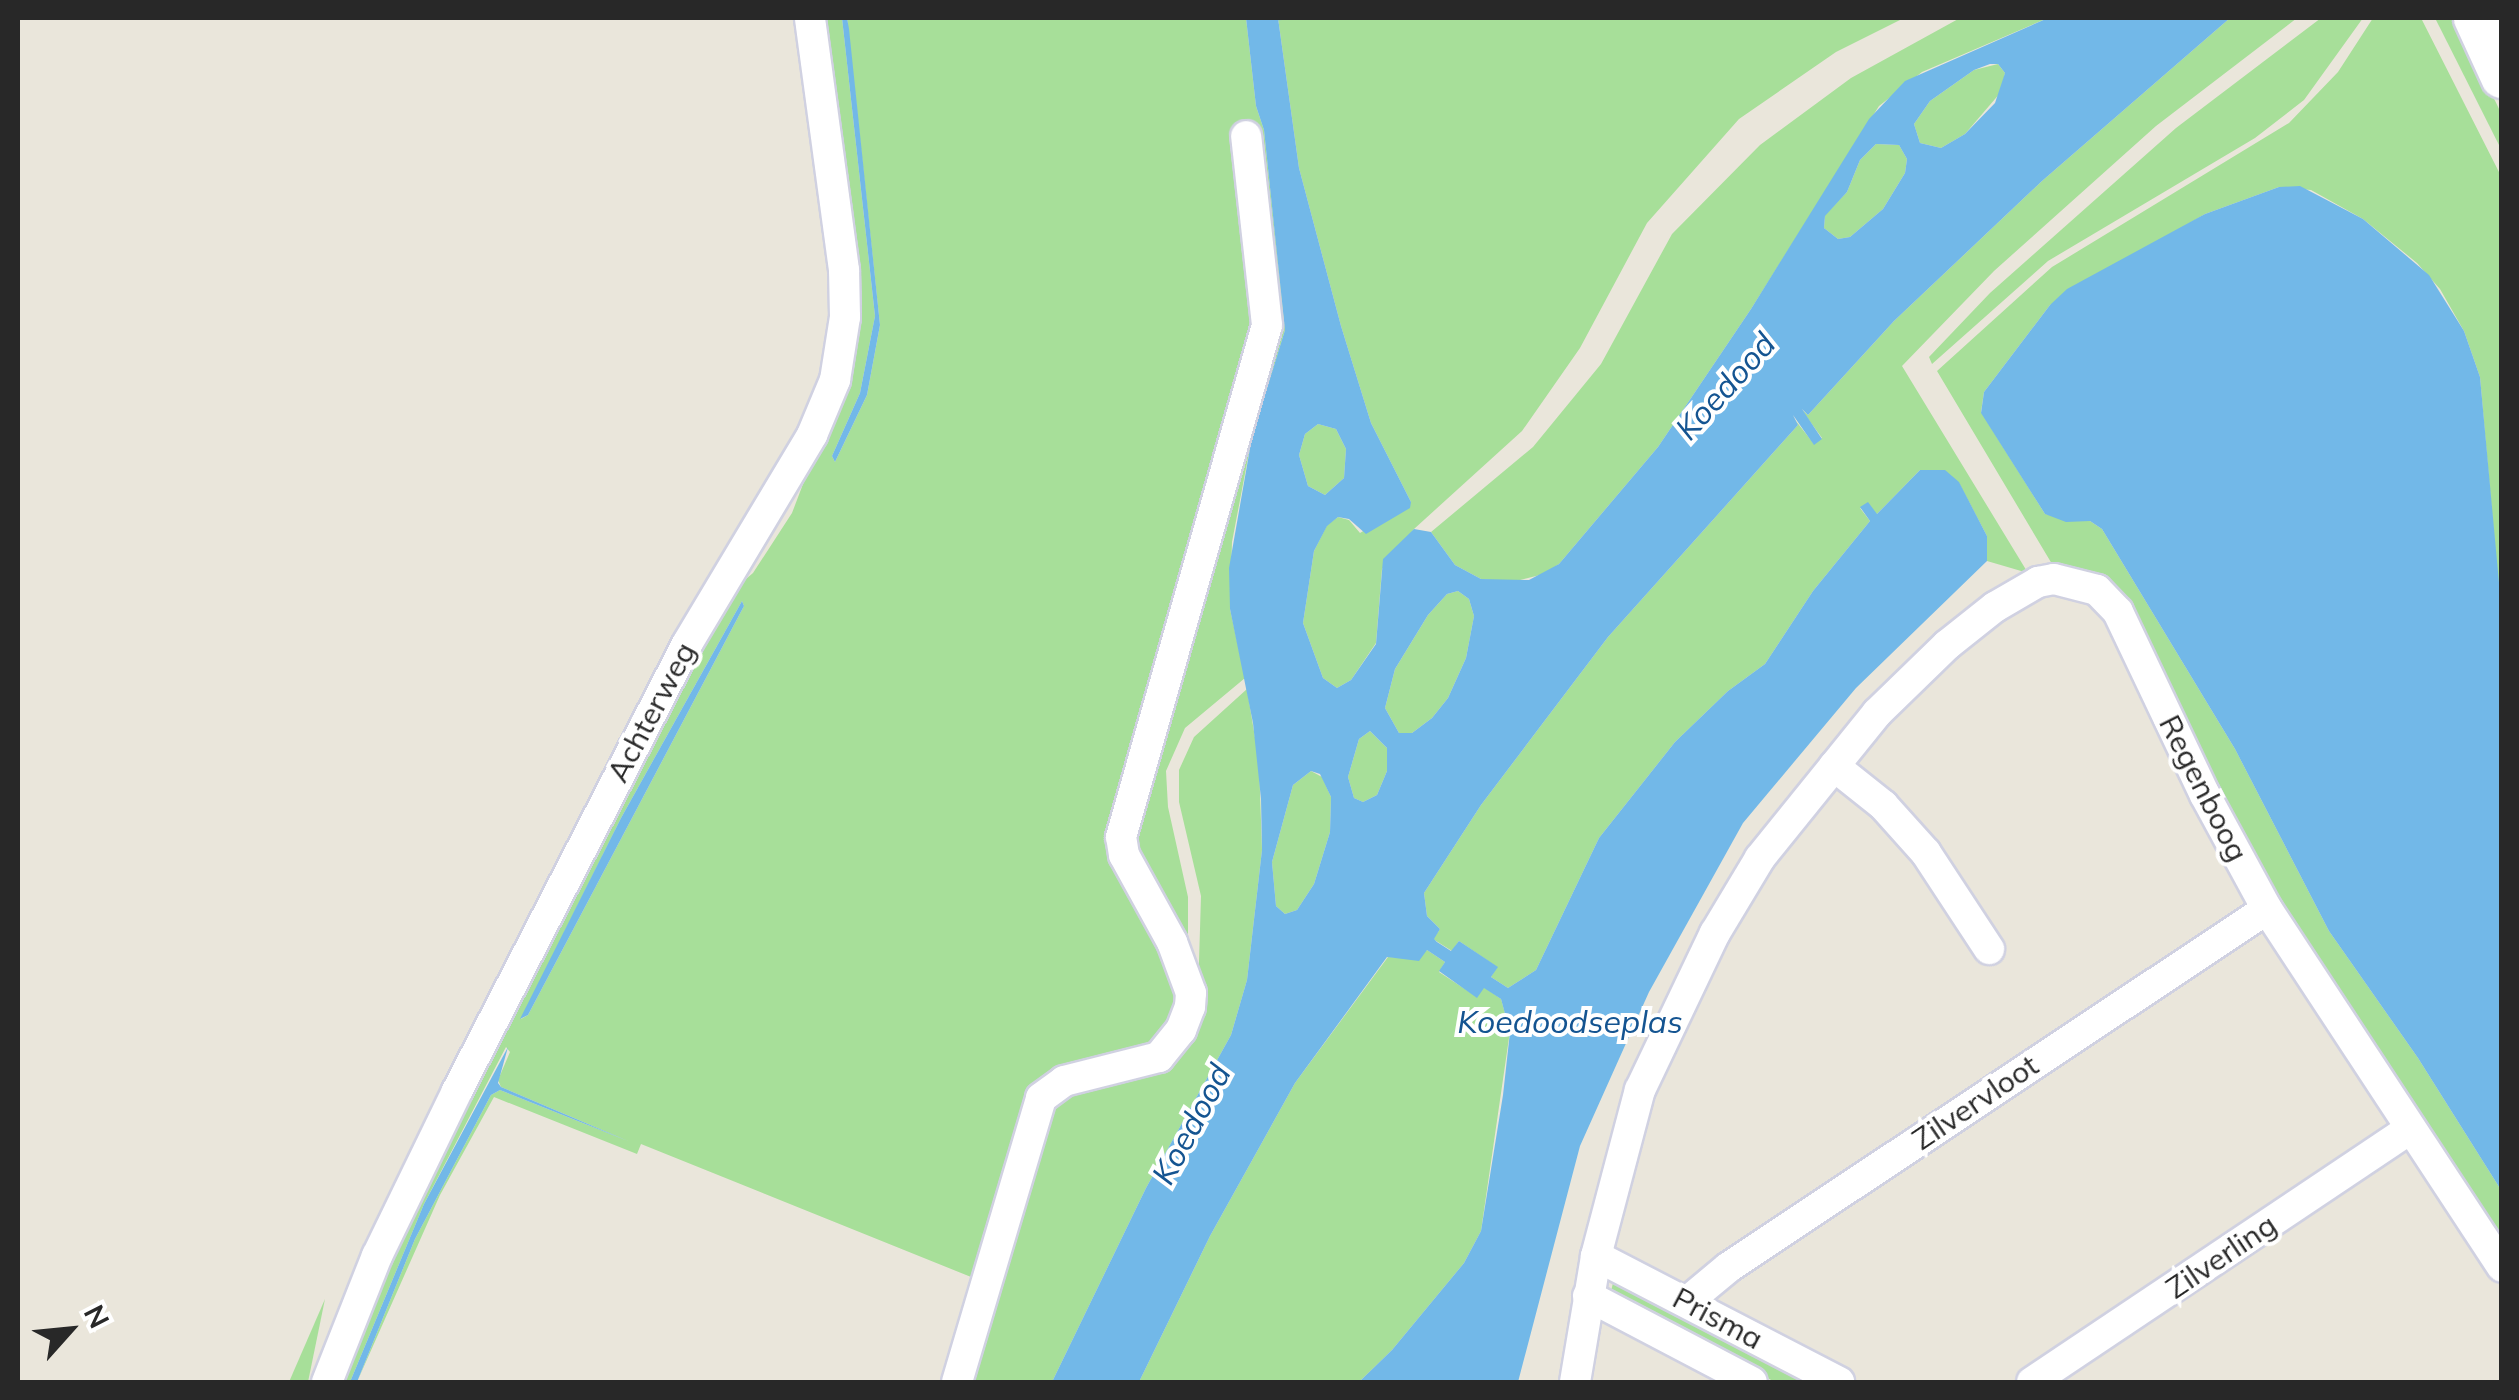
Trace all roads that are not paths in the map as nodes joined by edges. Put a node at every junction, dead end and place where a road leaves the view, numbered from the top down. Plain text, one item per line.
1 (810, 18) edge
2 (2475, 18) edge
3 (2502, 77) edge
4 (1246, 136) dead end
5 (1834, 766) junction
6 (2267, 909) junction
7 (1989, 949) dead end
8 (2410, 1129) junction
9 (1596, 1256) junction
10 (2502, 1267) edge
11 (1588, 1296) junction
12 (1688, 1301) junction
13 (328, 1382) edge
14 (957, 1382) edge
15 (1574, 1382) edge
16 (1752, 1382) edge
17 (1839, 1382) edge
18 (2032, 1382) edge

1 - 13 street, Achterweg
2 - 3 main road
4 - 14 street
5 - 6 street, Regenboog
5 - 7 street
5 - 9 street, Regenboog
6 - 8 street, Regenboog
6 - 12 street, Zilvervloot
8 - 10 street, Regenboog
8 - 18 street, Zilverling
9 - 11 street, Regenboog
9 - 12 street, Prisma
11 - 15 street, Regenboog
11 - 16 street, Prisma
12 - 17 street, Prisma

